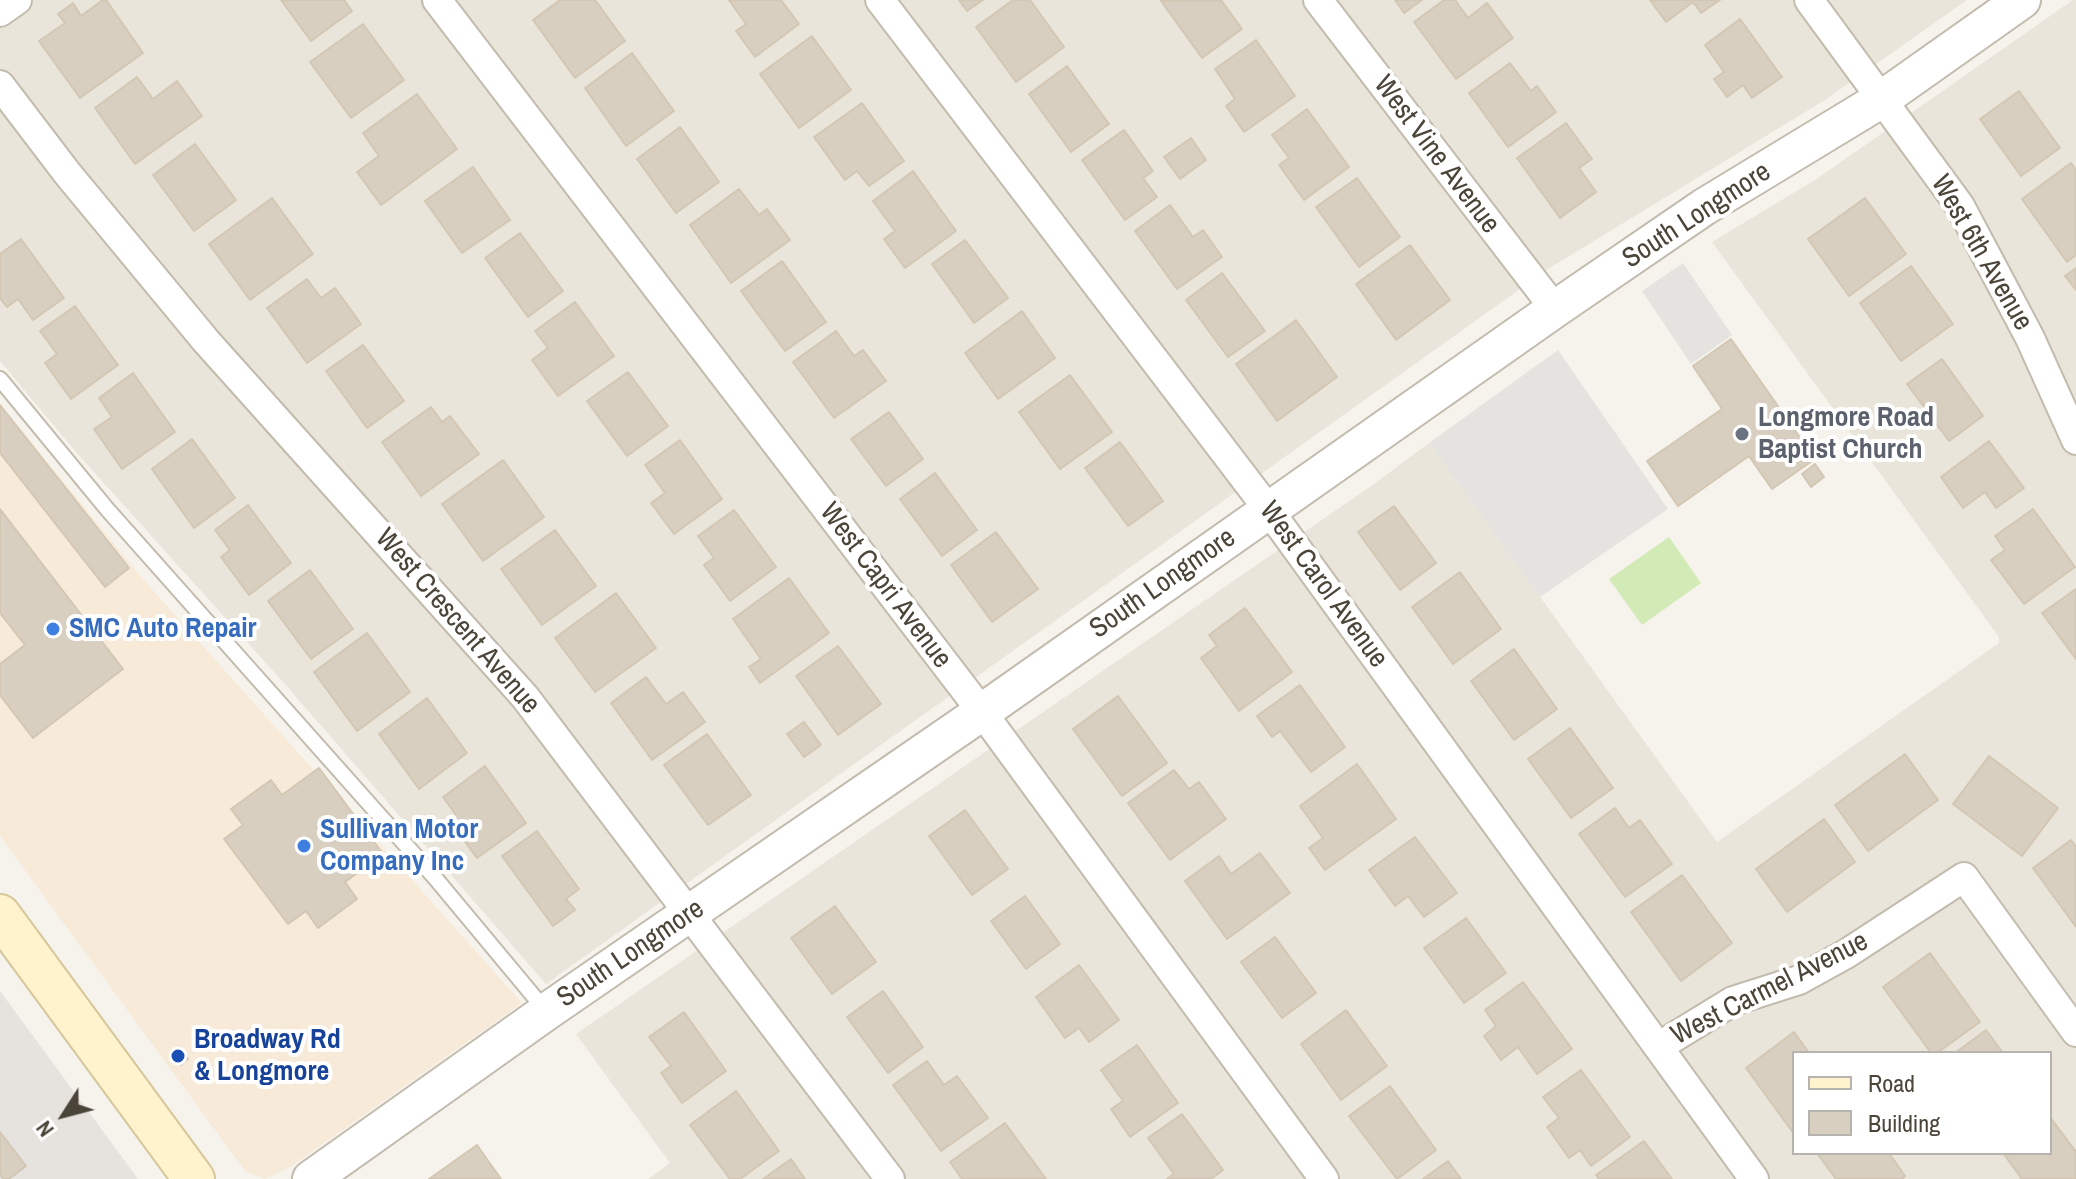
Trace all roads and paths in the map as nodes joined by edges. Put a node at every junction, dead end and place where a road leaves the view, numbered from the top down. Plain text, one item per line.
1 (17, 0) edge
2 (437, 0) edge
3 (880, 0) edge
4 (1318, 0) edge
5 (1809, 0) edge
6 (2022, 0) edge
7 (0, 12) edge
8 (0, 85) edge
9 (1882, 99) junction
10 (1555, 309) junction
11 (0, 379) edge
12 (2076, 440) edge
13 (1268, 509) junction
14 (982, 712) junction
15 (691, 914) junction
16 (0, 915) edge
17 (546, 1012) junction
18 (2076, 1032) edge
19 (1658, 1047) junction
20 (194, 1179) edge
21 (311, 1179) edge
22 (890, 1179) edge
23 (1324, 1179) edge
24 (1754, 1179) edge

1 - 7 street
2 - 14 street, West Capri Avenue
3 - 13 street, West Carol Avenue
4 - 10 street, West Vine Avenue
5 - 9 street, West 6th Avenue
6 - 9 street, South Longmore
8 - 15 street, West Crescent Avenue
9 - 10 street, South Longmore
9 - 12 street, West 6th Avenue
10 - 13 street, South Longmore
11 - 17 lane
13 - 14 street, South Longmore
13 - 19 street, West Carol Avenue
14 - 15 street, South Longmore
14 - 23 street, West Capri Avenue
15 - 17 street, South Longmore
15 - 22 street, West Crescent Avenue
16 - 20 main road
17 - 21 street, South Longmore
18 - 19 street, West Carmel Avenue
19 - 24 street, West Carol Avenue

